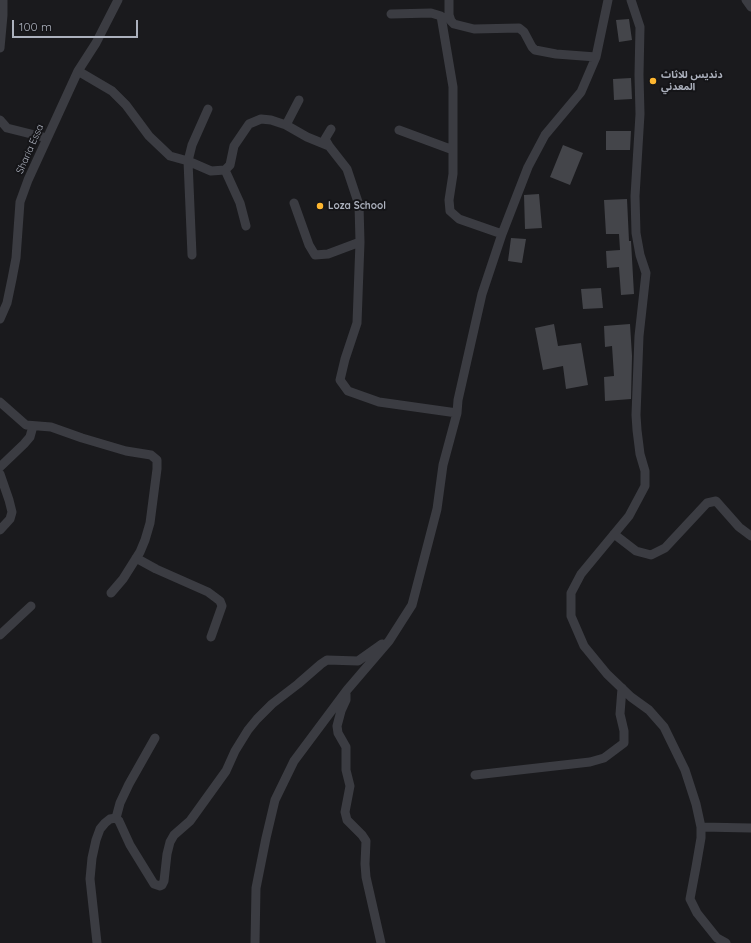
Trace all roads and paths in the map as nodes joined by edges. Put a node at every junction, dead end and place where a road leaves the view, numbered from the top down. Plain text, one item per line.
1 (3, 0) edge
2 (118, 0) edge
3 (449, 0) edge
4 (608, 0) edge
5 (631, 0) edge
6 (746, 0) edge
7 (751, 7) edge
8 (391, 14) dead end
9 (0, 48) edge
10 (596, 57) junction
11 (78, 71) junction
12 (299, 100) dead end
13 (208, 108) dead end
14 (0, 120) edge
15 (286, 125) junction
16 (331, 129) dead end
17 (399, 130) dead end
18 (47, 138) junction
19 (329, 146) junction
20 (453, 150) junction
21 (188, 161) junction
22 (225, 170) junction
23 (294, 203) dead end
24 (246, 226) dead end
25 (502, 234) junction
26 (360, 242) junction
27 (192, 255) dead end
28 (0, 319) edge
29 (0, 402) edge
30 (457, 413) junction
31 (33, 426) junction
32 (0, 466) edge
33 (0, 474) edge
34 (0, 530) edge
35 (614, 534) junction
36 (751, 536) edge
37 (136, 558) junction
38 (111, 593) dead end
39 (31, 606) dead end
40 (0, 635) edge
41 (211, 637) dead end
42 (389, 641) junction
43 (622, 688) junction
44 (347, 690) junction
45 (155, 738) dead end
46 (475, 775) dead end
47 (116, 818) junction
48 (701, 827) junction
49 (751, 828) edge
50 (97, 943) edge
51 (254, 943) edge
52 (381, 943) edge
53 (726, 943) edge

1 - 9 street
2 - 11 street, Sharia Essa
3 - 10 street
4 - 10 street
5 - 35 street
6 - 7 street
8 - 20 street
10 - 25 street
11 - 18 street, Sharia Essa
11 - 21 street
12 - 15 street
13 - 21 street
14 - 18 street
15 - 19 street
15 - 22 street
16 - 19 street
17 - 20 street
18 - 28 street, Sharia Essa
19 - 26 street
20 - 25 street
21 - 22 street
21 - 27 street
22 - 24 street
23 - 26 street
25 - 30 street
26 - 30 street
29 - 31 street
30 - 42 street
31 - 32 street
31 - 37 street
33 - 34 street
35 - 36 street
35 - 43 street
37 - 38 street
37 - 41 street
39 - 40 street
42 - 44 street
42 - 47 street
43 - 46 street
43 - 48 street
44 - 51 street
44 - 52 street
45 - 47 street
47 - 50 street
48 - 49 street
48 - 53 street

